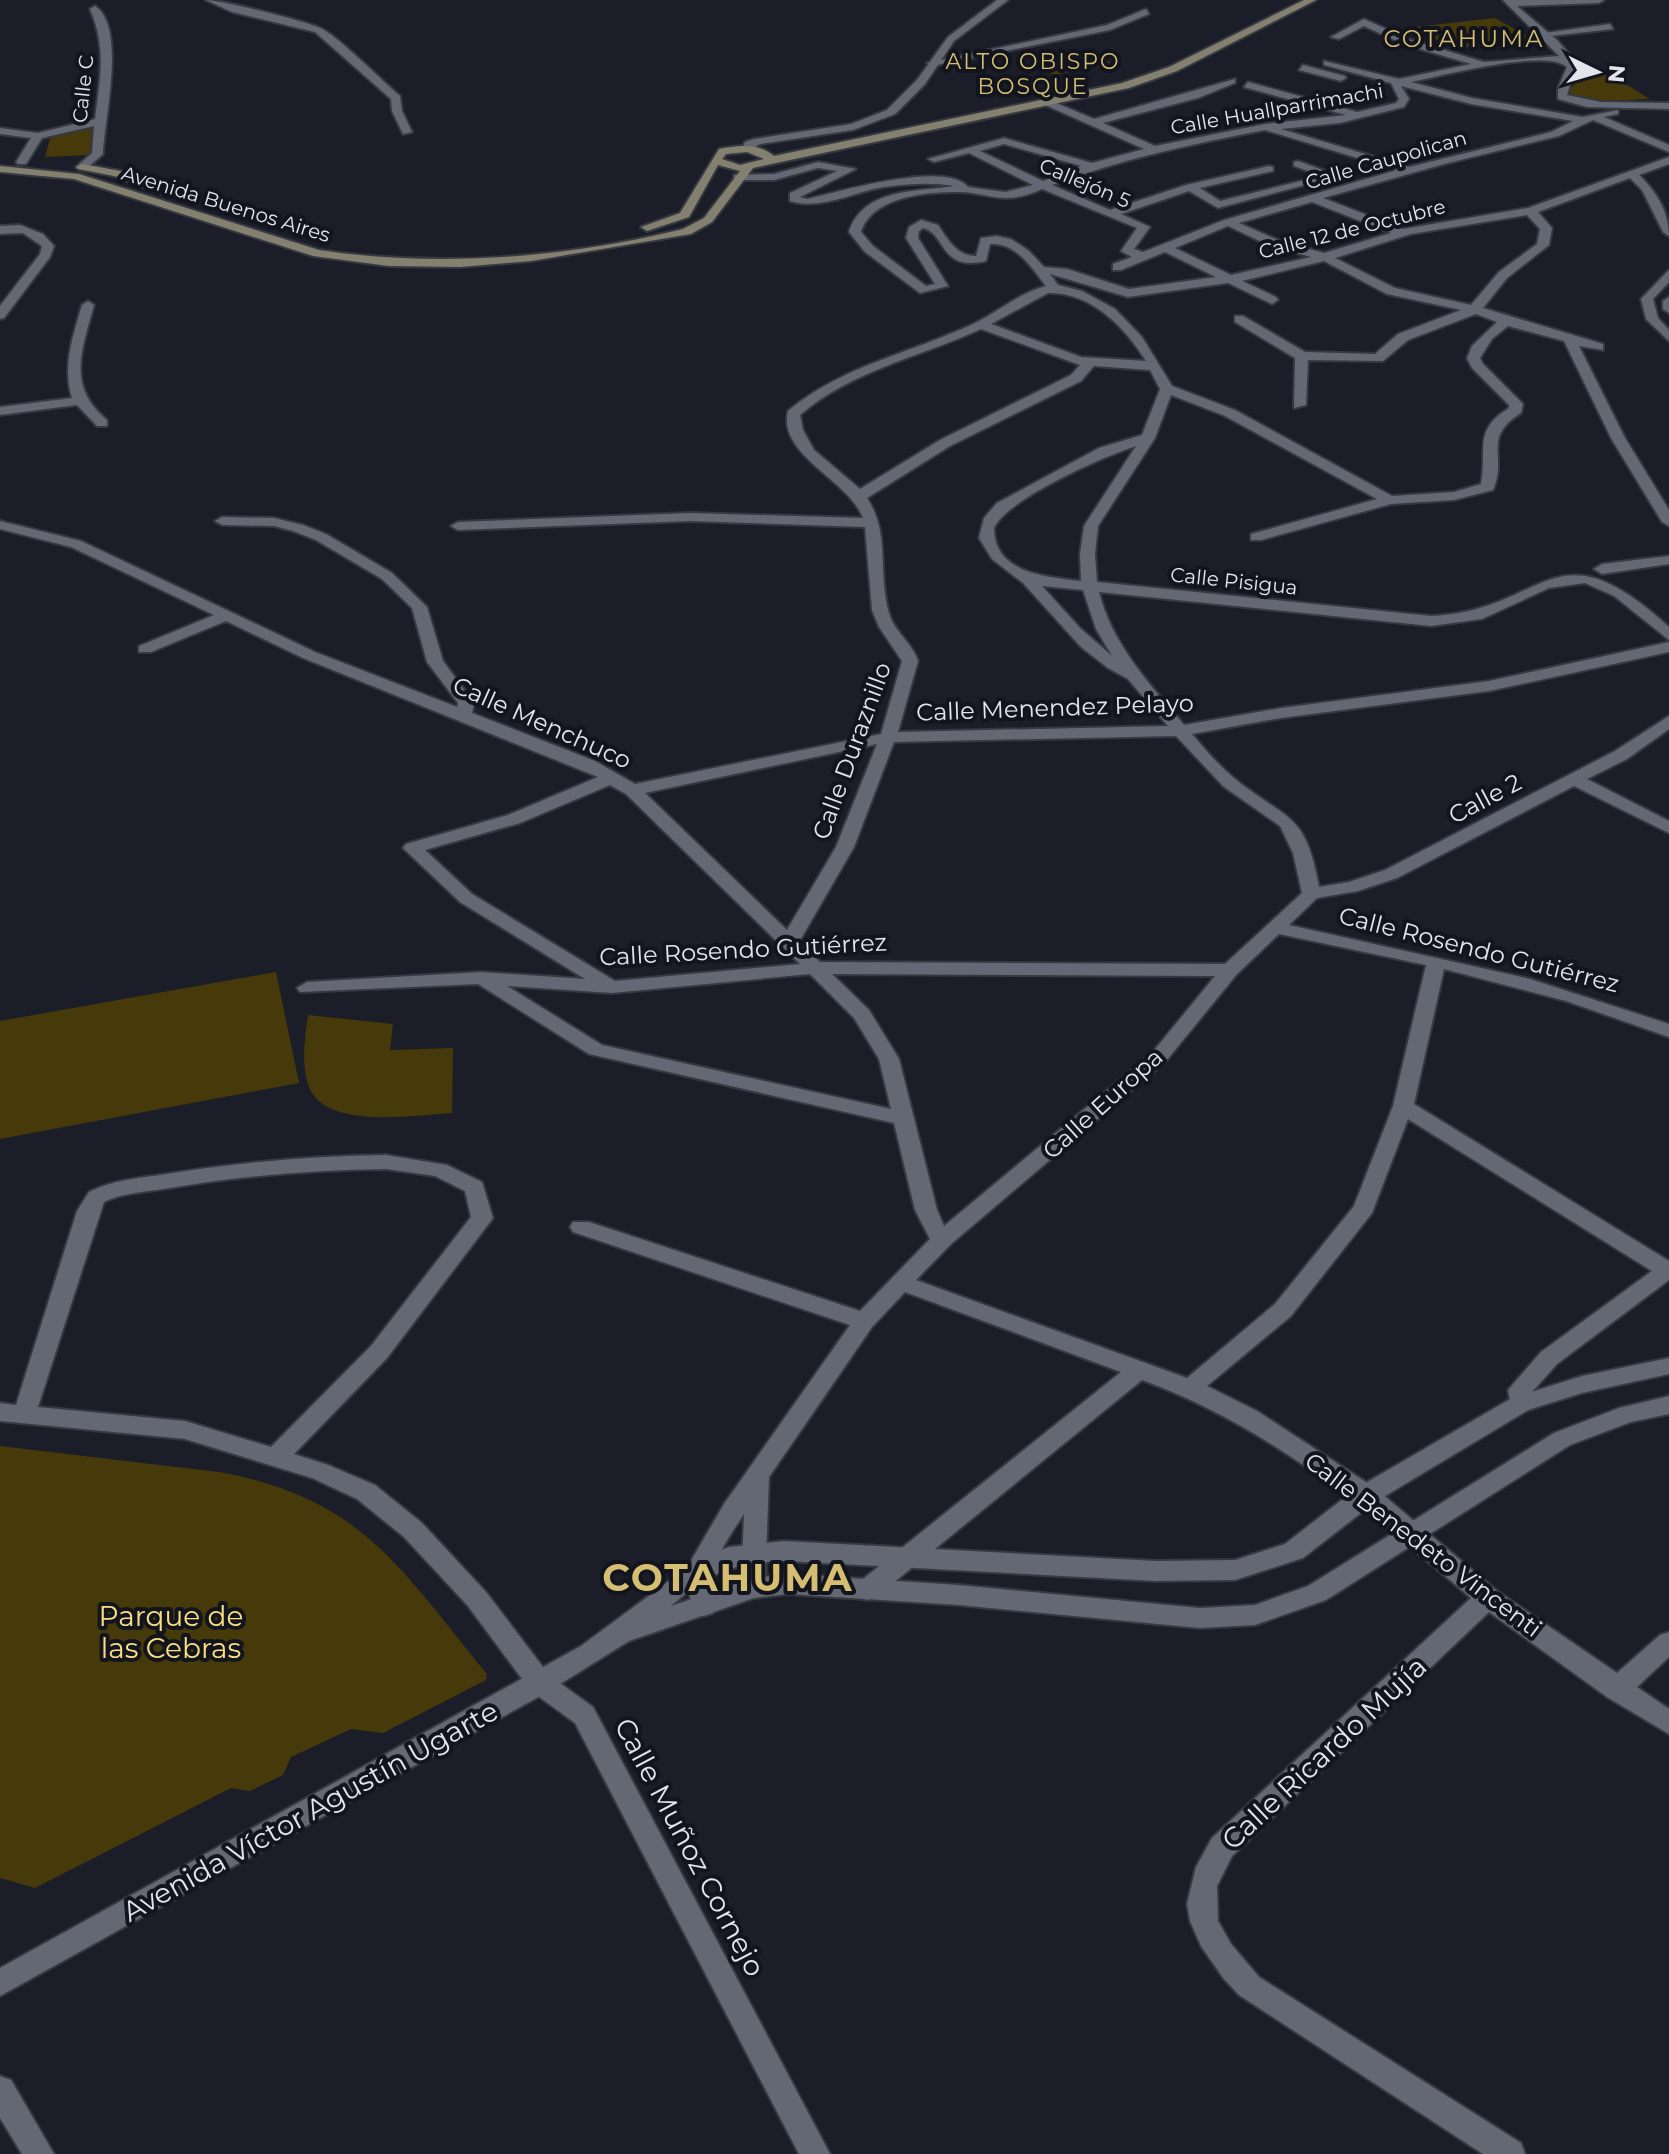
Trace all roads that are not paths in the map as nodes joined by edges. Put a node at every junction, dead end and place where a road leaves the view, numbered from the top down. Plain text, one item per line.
1 (211, 0) edge
2 (1003, 0) edge
3 (1291, 0) edge
4 (1311, 0) edge
5 (1599, 0) edge
6 (1510, 1) edge
7 (95, 9) dead end
8 (1146, 12) dead end
9 (1610, 27) dead end
10 (1542, 34) junction
11 (1336, 37) dead end
12 (1566, 59) junction
13 (932, 63) junction
14 (1328, 63) dead end
15 (1486, 65) junction
16 (1305, 72) dead end
17 (1374, 78) junction
18 (1231, 81) dead end
19 (1396, 82) junction
20 (1285, 84) dead end
21 (1248, 85) dead end
22 (1271, 91) junction
23 (1047, 102) junction
24 (1668, 105) edge
25 (1359, 116) junction
26 (1589, 118) junction
27 (97, 122) junction
28 (1092, 123) junction
29 (1265, 127) junction
30 (0, 131) edge
31 (407, 132) dead end
32 (38, 136) junction
33 (747, 149) junction
34 (968, 149) junction
35 (1669, 149) edge
36 (1154, 150) junction
37 (766, 156) junction
38 (934, 159) dead end
39 (715, 160) junction
40 (1669, 160) edge
41 (22, 162) junction
42 (0, 163) edge
43 (1298, 164) dead end
44 (1092, 166) junction
45 (44, 167) junction
46 (82, 167) junction
47 (748, 168) junction
48 (0, 169) edge
49 (1269, 169) dead end
50 (1408, 170) junction
51 (1630, 172) junction
52 (1333, 176) junction
53 (738, 177) junction
54 (1369, 183) junction
55 (1045, 185) junction
56 (1190, 187) junction
57 (1647, 188) junction
58 (960, 189) junction
59 (1669, 197) edge
60 (1315, 199) junction
61 (1530, 211) junction
62 (1111, 214) junction
63 (1228, 222) junction
64 (5, 229) edge
65 (1669, 232) edge
66 (1402, 233) junction
67 (1168, 249) junction
68 (1145, 257) junction
69 (1327, 258) junction
70 (1117, 267) dead end
71 (1040, 270) junction
72 (1669, 274) edge
73 (1231, 279) junction
74 (1054, 289) junction
75 (1272, 300) dead end
76 (1669, 301) edge
77 (4, 304) edge
78 (88, 305) dead end
79 (1669, 309) edge
80 (1474, 310) junction
81 (0, 315) edge
82 (1239, 319) dead end
83 (1506, 321) junction
84 (981, 325) junction
85 (1669, 337) edge
86 (1570, 340) junction
87 (1598, 347) dead end
88 (1302, 356) junction
89 (1089, 363) junction
90 (1156, 366) junction
91 (1167, 389) junction
92 (79, 401) junction
93 (1299, 405) dead end
94 (0, 411) edge
95 (102, 423) dead end
96 (1148, 438) junction
97 (859, 496) junction
98 (1390, 500) junction
99 (222, 521) dead end
100 (1669, 522) edge
101 (874, 523) junction
102 (0, 525) edge
103 (458, 526) dead end
104 (1256, 537) dead end
105 (1669, 560) edge
106 (1602, 569) dead end
107 (1028, 580) junction
108 (1088, 585) junction
109 (226, 616) junction
110 (1669, 635) edge
111 (1669, 647) edge
112 (145, 649) dead end
113 (1133, 676) junction
114 (464, 714) junction
115 (1669, 721) edge
116 (1180, 731) junction
117 (888, 737) junction
118 (611, 778) junction
119 (1575, 780) junction
120 (632, 790) junction
121 (1669, 828) edge
122 (1311, 894) junction
123 (1274, 927) junction
124 (789, 942) junction
125 (1436, 962) junction
126 (817, 968) junction
127 (1230, 970) junction
128 (481, 978) junction
129 (612, 987) junction
130 (307, 988) dead end
131 (1669, 1031) edge
132 (1403, 1106) junction
133 (906, 1119) junction
134 (581, 1227) dead end
135 (943, 1239) junction
136 (1668, 1270) edge
137 (899, 1282) junction
138 (864, 1321) junction
139 (1669, 1366) edge
140 (1140, 1369) junction
141 (1190, 1388) junction
142 (1520, 1404) junction
143 (1669, 1405) edge
144 (12, 1414) edge
145 (275, 1458) junction
146 (758, 1478) junction
147 (1366, 1495) junction
148 (1411, 1531) junction
149 (753, 1551) junction
150 (903, 1559) junction
151 (701, 1566) junction
152 (753, 1588) junction
153 (867, 1590) junction
154 (1488, 1598) junction
155 (704, 1606) junction
156 (619, 1635) junction
157 (1669, 1642) edge
158 (540, 1683) junction
159 (1616, 1689) junction
160 (1669, 1723) edge
161 (0, 1983) edge
162 (0, 2090) edge
163 (39, 2154) edge
164 (815, 2154) edge
165 (1510, 2154) edge

1 - 31 street
2 - 13 street
3 - 37 main road
4 - 23 main road
5 - 6 street
6 - 10 street
7 - 27 street, Calle C
8 - 13 street
9 - 10 street
10 - 12 street
11 - 15 street
12 - 15 street, Calle Huallparrimachi
12 - 24 street
13 - 33 street
14 - 17 street
15 - 19 street, Calle Huallparrimachi
16 - 17 street
17 - 19 street
18 - 28 street
19 - 25 street, Calle Huallparrimachi
19 - 26 street
20 - 22 street
21 - 22 street
22 - 25 street
23 - 28 street
23 - 37 main road
24 - 26 street, Calle Caupolican
25 - 29 street, Calle Huallparrimachi
26 - 35 street
26 - 50 street, Calle Caupolican
27 - 32 street
27 - 46 street, Calle C
28 - 36 street
29 - 36 street, Calle Huallparrimachi
29 - 50 street
30 - 32 street
32 - 41 street
33 - 37 main road
33 - 39 main road
34 - 38 street
34 - 44 street
34 - 55 street, Callejón 5
36 - 44 street, Calle Huallparrimachi
37 - 47 main road
39 - 46 main road, Avenida Buenos Aires
39 - 47 main road
40 - 51 street, Calle 12 de Octubre
41 - 42 main road, Avenida Buenos Aires
41 - 45 main road, Avenida Buenos Aires
43 - 52 street
44 - 55 street, Calle Huallparrimachi
45 - 46 main road, Avenida Buenos Aires
45 - 48 main road, Avenida Buenos Aires
45 - 53 main road, Avenida Buenos Aires
47 - 53 main road, Avenida Buenos Aires
49 - 56 street
50 - 54 street, Calle Caupolican
51 - 57 street
51 - 61 street, Calle 12 de Octubre
52 - 54 street
52 - 56 street
53 - 58 street
54 - 60 street, Calle Caupolican
55 - 58 street, Calle Huallparrimachi
55 - 62 street, Callejón 5
56 - 62 street
57 - 59 street
57 - 65 street
58 - 71 street
60 - 63 street, Calle Caupolican
60 - 66 street
61 - 66 street, Calle 12 de Octubre
61 - 80 street
62 - 68 street, Callejón 5
63 - 67 street, Calle Caupolican
63 - 69 street
64 - 77 street
66 - 69 street, Calle 12 de Octubre
67 - 68 street, Calle Caupolican
67 - 73 street
68 - 70 street, Calle Caupolican
69 - 73 street, Calle 12 de Octubre
69 - 80 street
71 - 73 street, Calle 12 de Octubre
71 - 74 street
72 - 85 street
73 - 75 street
74 - 84 street
74 - 90 street
76 - 79 street
77 - 81 street
78 - 92 street
80 - 83 street
80 - 88 street
82 - 88 street
83 - 86 street
83 - 98 street
84 - 89 street
84 - 97 street, Calle Duraznillo
86 - 87 street
86 - 100 street
88 - 93 street
89 - 90 street
89 - 97 street
90 - 91 street
91 - 96 street
91 - 98 street
92 - 94 street
92 - 95 street
96 - 107 street
96 - 108 street
97 - 101 street, Calle Duraznillo
98 - 104 street
99 - 114 street
101 - 103 street
101 - 117 street, Calle Duraznillo
102 - 109 street, Calle Menchuco
105 - 106 street
107 - 108 street, Calle Pisigua
107 - 113 street
108 - 110 street, Calle Pisigua
108 - 113 street
109 - 112 street
109 - 114 street, Calle Menchuco
111 - 116 street, Calle Menendez Pelayo
113 - 116 street
114 - 118 street, Calle Menchuco
115 - 119 street, Calle 2
116 - 117 street, Calle Menendez Pelayo
116 - 122 street
117 - 120 street, Calle Menendez Pelayo
117 - 124 street, Calle Duraznillo
118 - 120 street, Calle Menchuco
118 - 129 street
119 - 121 street
119 - 122 street, Calle 2
120 - 124 street, Calle Menchuco
122 - 123 street, Calle Europa
123 - 125 street, Calle Rosendo Gutiérrez
123 - 127 street, Calle Europa
124 - 126 street, Calle Menchuco
125 - 131 street, Calle Rosendo Gutiérrez
125 - 132 street
126 - 127 street, Calle Rosendo Gutiérrez
126 - 129 street, Calle Rosendo Gutiérrez
126 - 133 street, Calle Menchuco
127 - 135 street, Calle Europa
128 - 129 street, Calle Rosendo Gutiérrez
128 - 130 street, Calle Rosendo Gutiérrez
128 - 133 street
132 - 136 street
132 - 141 street
133 - 135 street, Calle Menchuco
134 - 138 street
135 - 137 street, Calle Europa
136 - 142 street
137 - 138 street, Calle Europa
137 - 140 street, Calle Benedeto Vincenti
138 - 146 street, Calle Europa
139 - 142 street, Avenida Víctor Agustín Ugarte
140 - 141 street, Calle Benedeto Vincenti
140 - 150 street
141 - 147 street, Calle Benedeto Vincenti
142 - 147 street, Avenida Víctor Agustín Ugarte
143 - 148 street, Avenida Víctor Agustín Ugarte
144 - 145 street, Calle Muñoz Cornejo
144 - 145 street
145 - 158 street, Calle Muñoz Cornejo
146 - 149 street
146 - 151 street, Calle Europa
147 - 148 street, Calle Benedeto Vincenti
147 - 150 street, Avenida Víctor Agustín Ugarte
148 - 153 street, Avenida Víctor Agustín Ugarte
148 - 154 street, Calle Benedeto Vincenti
149 - 150 street, Avenida Víctor Agustín Ugarte
149 - 151 street, Avenida Víctor Agustín Ugarte
149 - 152 street
150 - 153 street
151 - 155 street
151 - 156 street, Avenida Víctor Agustín Ugarte
152 - 153 street, Avenida Víctor Agustín Ugarte
152 - 155 street, Avenida Víctor Agustín Ugarte
154 - 159 street, Calle Benedeto Vincenti
154 - 165 street, Calle Ricardo Mujía
155 - 156 street, Avenida Víctor Agustín Ugarte
156 - 158 street, Avenida Víctor Agustín Ugarte
157 - 159 street
158 - 161 street, Avenida Víctor Agustín Ugarte
158 - 164 street, Calle Muñoz Cornejo
159 - 160 street, Calle Benedeto Vincenti
162 - 163 street

